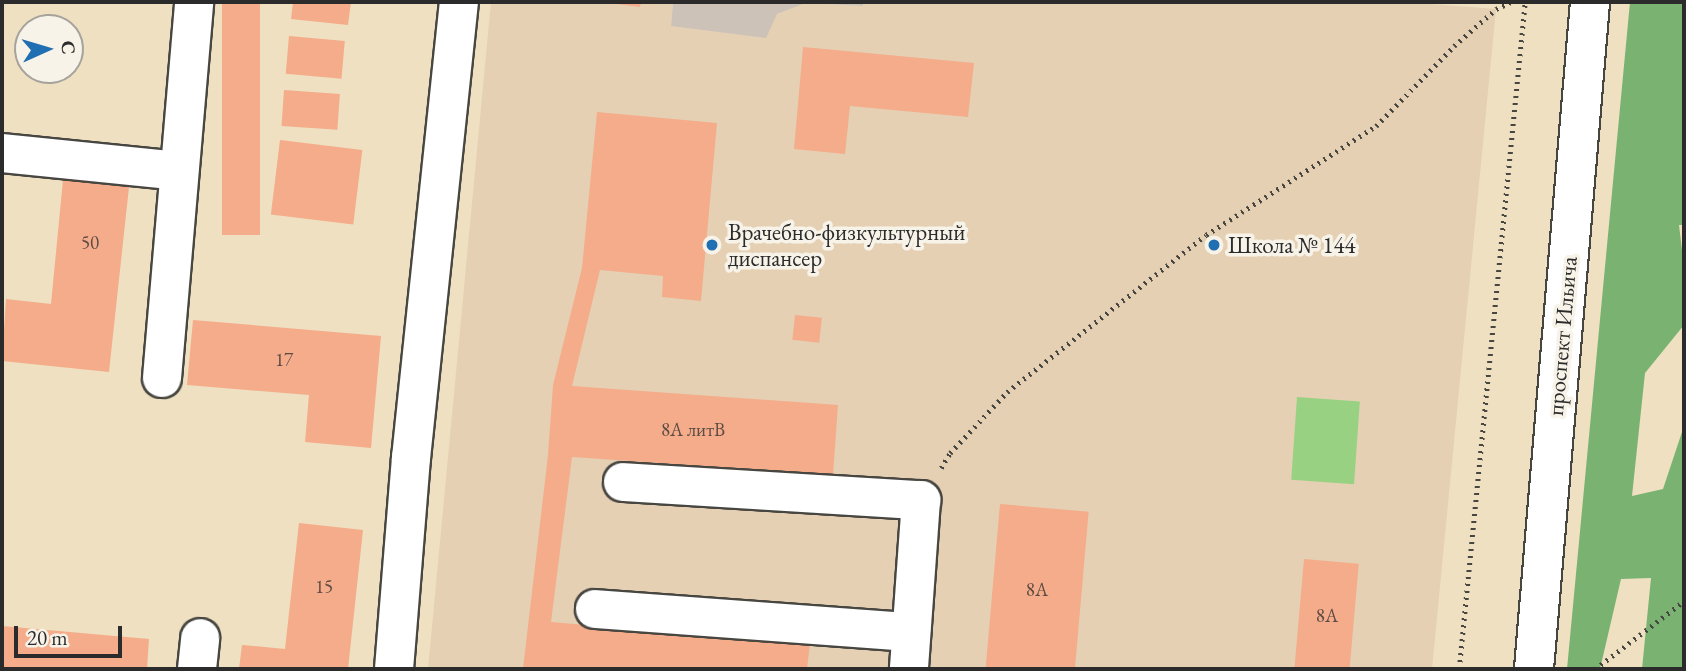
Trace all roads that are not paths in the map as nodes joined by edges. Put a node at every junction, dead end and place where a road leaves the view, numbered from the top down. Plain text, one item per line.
1 (194, 2) edge
2 (459, 2) edge
3 (1590, 2) edge
4 (2, 153) edge
5 (179, 171) junction
6 (162, 378) dead end
7 (623, 482) dead end
8 (596, 609) dead end
9 (910, 651) edge
10 (394, 669) edge
11 (1534, 669) edge

1 - 5 street
2 - 10 street
3 - 11 street, проспект Ильича
4 - 5 street
5 - 6 street
7 - 9 street
8 - 9 street

